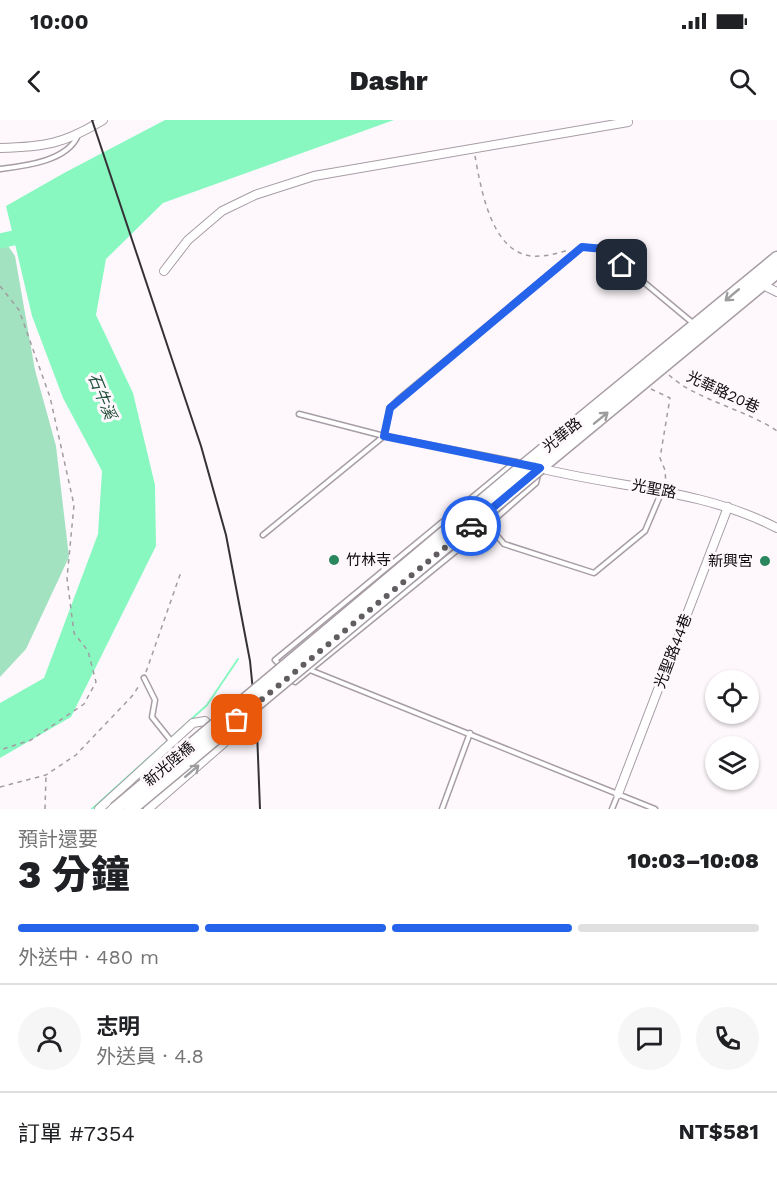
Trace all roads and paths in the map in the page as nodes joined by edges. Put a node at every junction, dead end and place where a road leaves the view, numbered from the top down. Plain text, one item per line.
1 (103, 120) edge
2 (628, 122) dead end
3 (79, 133) junction
4 (0, 148) edge
5 (474, 149) junction
6 (0, 169) edge
7 (582, 247) junction
8 (777, 258) edge
9 (164, 272) dead end
10 (777, 272) edge
11 (757, 282) junction
12 (0, 286) edge
13 (777, 292) edge
14 (695, 326) junction
15 (677, 348) junction
16 (662, 368) junction
17 (642, 385) junction
18 (299, 414) dead end
19 (777, 431) edge
20 (384, 436) junction
21 (521, 463) junction
22 (540, 468) junction
23 (665, 491) junction
24 (728, 507) junction
25 (488, 525) junction
26 (777, 528) edge
27 (263, 535) dead end
28 (181, 572) dead end
29 (309, 670) junction
30 (144, 678) junction
31 (470, 734) junction
32 (172, 742) junction
33 (0, 750) edge
34 (46, 775) junction
35 (0, 787) edge
36 (618, 794) junction
37 (45, 809) edge
38 (99, 809) edge
39 (115, 809) edge
40 (130, 809) edge
41 (148, 809) edge
42 (442, 809) edge
43 (612, 809) edge
44 (655, 809) edge

1 - 3 street
2 - 5 street
3 - 4 street
3 - 6 lane
5 - 7 path
5 - 9 street
7 - 14 lane
7 - 20 lane
8 - 11 main road, 光華路
10 - 11 main road, 光華路
11 - 13 street
11 -> 14 main road, 光華路
11 - 15 main road, 光華路
12 - 33 path
14 - 15 main road, 光華路
15 - 16 main road, 光華路
15 - 21 main road, 光華路
16 - 17 main road, 光華路
16 - 19 path, 光華路20巷
22 -> 17 main road, 光華路
17 - 23 path
18 - 20 lane
20 - 21 lane
20 - 27 lane
21 - 22 street, 光聖路
21 - 29 lane
21 - 39 main road, 新光陸橋, bridge
22 - 23 street, 光聖路
22 - 25 lane
22 - 40 main road, 新光陸橋, bridge
23 - 24 street, 光聖路
23 - 25 lane
24 - 26 street, 光聖路
24 - 36 street, 光聖路44巷
25 - 29 lane
28 - 30 path
29 - 31 lane
30 - 32 lane
30 - 34 path
31 - 36 lane
31 - 42 lane
32 - 38 street
41 -> 32 street
34 - 35 path
34 - 37 path
36 - 43 lane
36 - 44 lane

